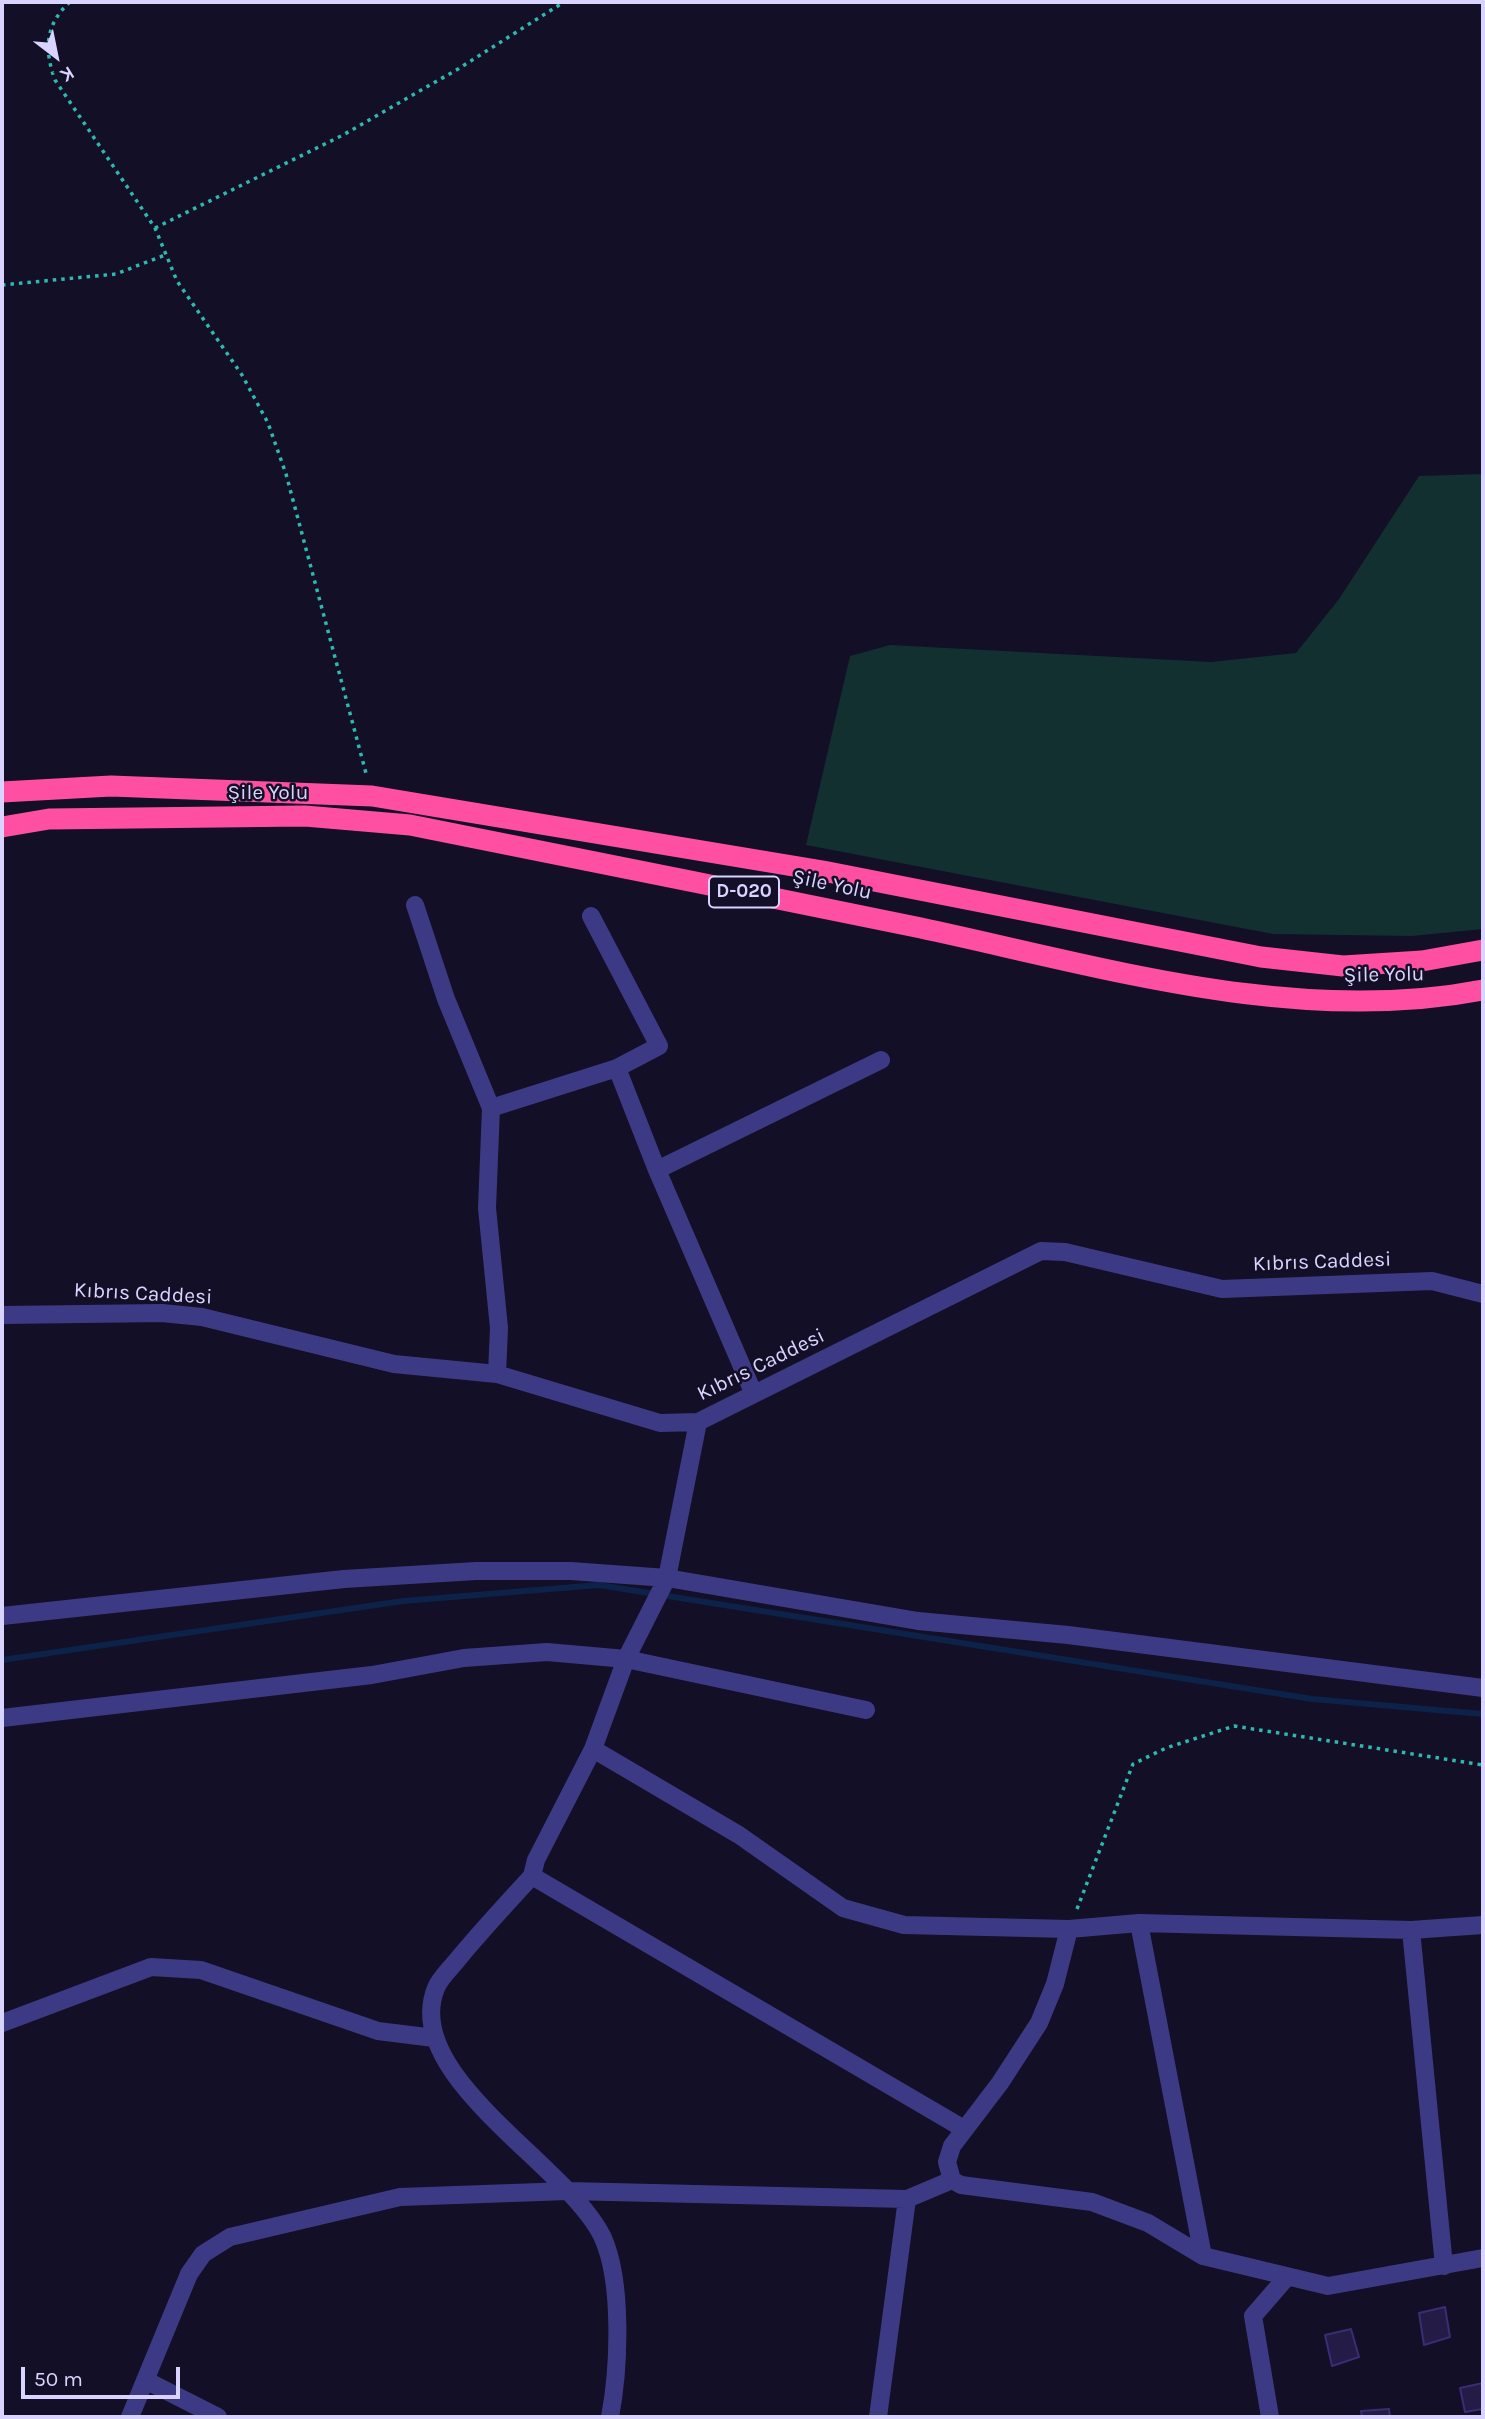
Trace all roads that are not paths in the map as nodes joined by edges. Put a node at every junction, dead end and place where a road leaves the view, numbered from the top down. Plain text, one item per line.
1 (2, 792) edge
2 (2, 827) edge
3 (415, 905) dead end
4 (591, 916) dead end
5 (1483, 950) edge
6 (1483, 990) edge
7 (881, 1060) dead end
8 (617, 1068) junction
9 (491, 1108) junction
10 (657, 1170) junction
11 (1483, 1294) edge
12 (2, 1315) edge
13 (497, 1374) junction
14 (753, 1392) junction
15 (698, 1422) junction
16 (667, 1578) junction
17 (2, 1616) edge
18 (626, 1659) junction
19 (1483, 1688) edge
20 (866, 1710) dead end
21 (2, 1718) edge
22 (593, 1749) junction
23 (532, 1875) junction
24 (1139, 1923) junction
25 (1483, 1925) edge
26 (1069, 1929) junction
27 (1411, 1930) junction
28 (2, 2023) edge
29 (434, 2038) junction
30 (964, 2129) junction
31 (952, 2180) junction
32 (568, 2191) junction
33 (907, 2199) junction
34 (1203, 2256) junction
35 (1483, 2258) edge
36 (1444, 2266) junction
37 (1286, 2278) junction
38 (145, 2380) junction
39 (130, 2417) edge
40 (218, 2417) edge
41 (610, 2417) edge
42 (878, 2417) edge
43 (1270, 2417) edge

1 - 5 highway, Şile Yolu / D-020
2 - 6 highway, Şile Yolu / D-020
3 - 9 street
4 - 8 street
7 - 10 street
8 - 9 street
8 - 10 street
9 - 13 street
10 - 14 street
11 - 14 street, Kıbrıs Caddesi
12 - 13 street, Kıbrıs Caddesi
13 - 15 street, Kıbrıs Caddesi
14 - 15 street, Kıbrıs Caddesi
15 - 16 street
16 - 17 street
16 - 18 street
16 - 19 street
18 - 20 street
18 - 21 street
18 - 22 street
22 - 23 street
22 - 26 street
23 - 29 street
23 - 30 street
24 - 26 street
24 - 27 street
24 - 34 street
25 - 27 street
26 - 30 street
27 - 36 street
28 - 29 street
29 - 32 street
30 - 31 street
31 - 33 street
31 - 34 street
32 - 33 street
32 - 38 street
32 - 41 street
33 - 42 street
34 - 37 street
35 - 36 street
36 - 37 street
37 - 43 street
38 - 39 street
38 - 40 street

